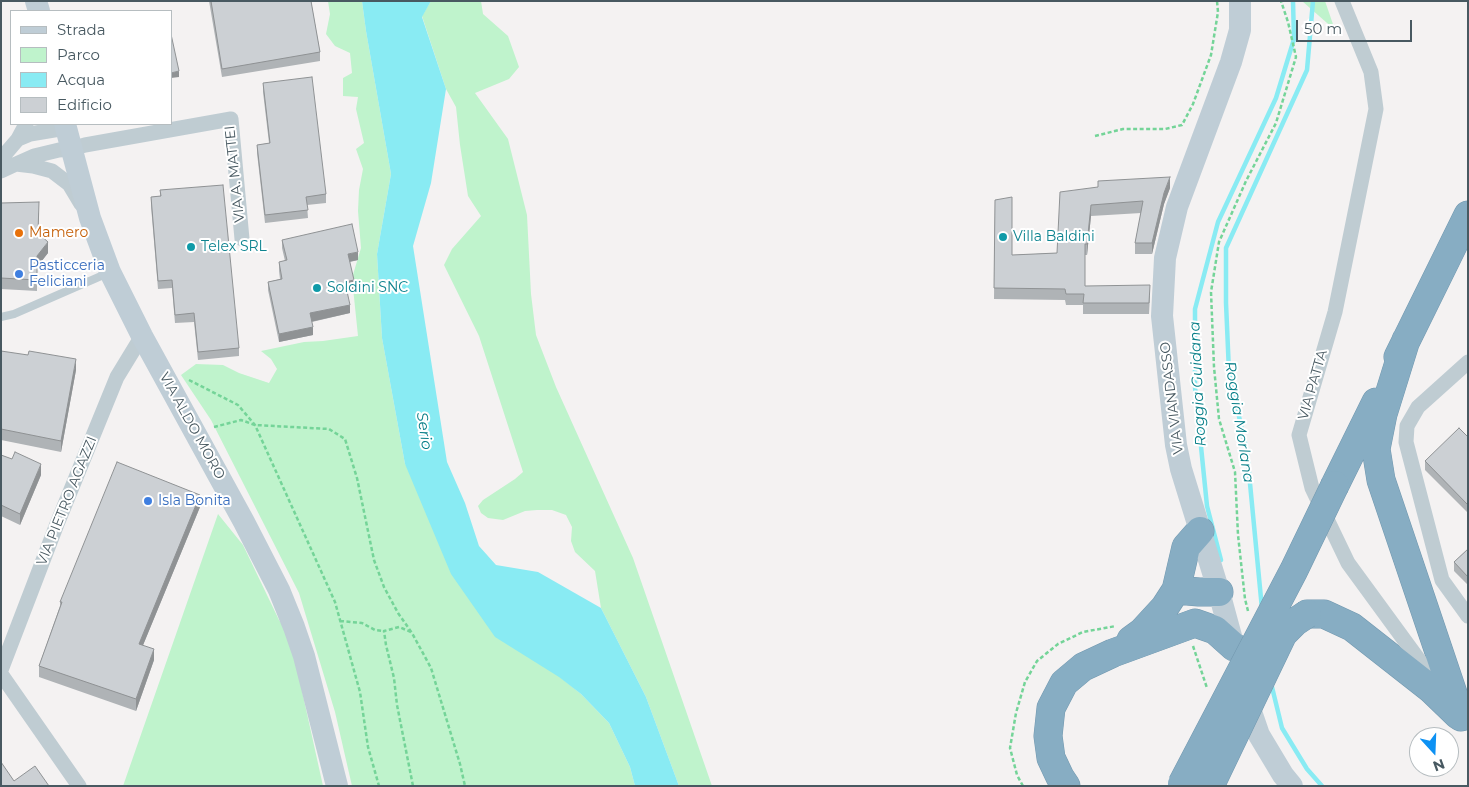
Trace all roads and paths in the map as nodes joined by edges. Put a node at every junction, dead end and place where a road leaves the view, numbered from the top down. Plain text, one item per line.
1 (1217, 1) edge
2 (1240, 1) edge
3 (1280, 1) edge
4 (1342, 1) edge
5 (25, 125) edge
6 (65, 126) edge
7 (1094, 136) dead end
8 (18, 139) junction
9 (71, 149) junction
10 (1, 159) edge
11 (16, 164) junction
12 (1, 171) edge
13 (1468, 215) edge
14 (90, 218) junction
15 (242, 239) dead end
16 (110, 272) junction
17 (1, 317) edge
18 (142, 336) junction
19 (1406, 340) junction
20 (1468, 362) edge
21 (187, 379) dead end
22 (255, 425) junction
23 (196, 434) junction
24 (1200, 531) junction
25 (1176, 590) junction
26 (1219, 592) junction
27 (1245, 599) dead end
28 (1468, 616) edge
29 (340, 621) junction
30 (1194, 623) junction
31 (384, 631) junction
32 (412, 633) junction
33 (1234, 647) junction
34 (1113, 653) junction
35 (1, 670) edge
36 (1, 674) edge
37 (1464, 725) edge
38 (1187, 785) edge
39 (78, 786) edge
40 (336, 786) edge
41 (378, 786) edge
42 (413, 786) edge
43 (465, 786) edge
44 (1066, 786) edge
45 (1210, 786) edge
46 (1292, 786) edge

1 - 7 path
2 - 24 street, VIA VIANDASSO
3 - 27 path
4 - 37 street, VIA PATTA
5 - 8 street
6 - 8 street
6 - 9 street, VIA ALDO MORO
8 - 10 street
9 - 11 street
9 - 14 street, VIA ALDO MORO
9 - 15 street, VIA A. MATTEI
11 - 12 street
11 - 14 street
13 - 19 highway
14 - 16 street, VIA ALDO MORO
16 - 17 lane
16 - 18 street, VIA ALDO MORO
18 - 23 street, VIA ALDO MORO
18 - 35 street, VIA PIETRO AGAZZI
19 - 37 highway
19 - 38 highway, bridge
20 - 28 street
21 - 22 path
22 - 23 path
22 - 29 path
22 - 32 path
23 - 40 street, VIA ALDO MORO
24 - 25 highway
24 - 26 street, VIA VIANDASSO
25 - 26 highway
25 - 34 highway
26 - 30 highway
26 - 33 street, VIA VIANDASSO
29 - 31 path
29 - 41 path
30 - 33 highway
30 - 34 highway
31 - 32 path
31 - 42 path
32 - 43 path
33 - 46 street, VIA VIANDASSO
34 - 44 highway
36 - 39 street
37 - 45 highway, bridge

